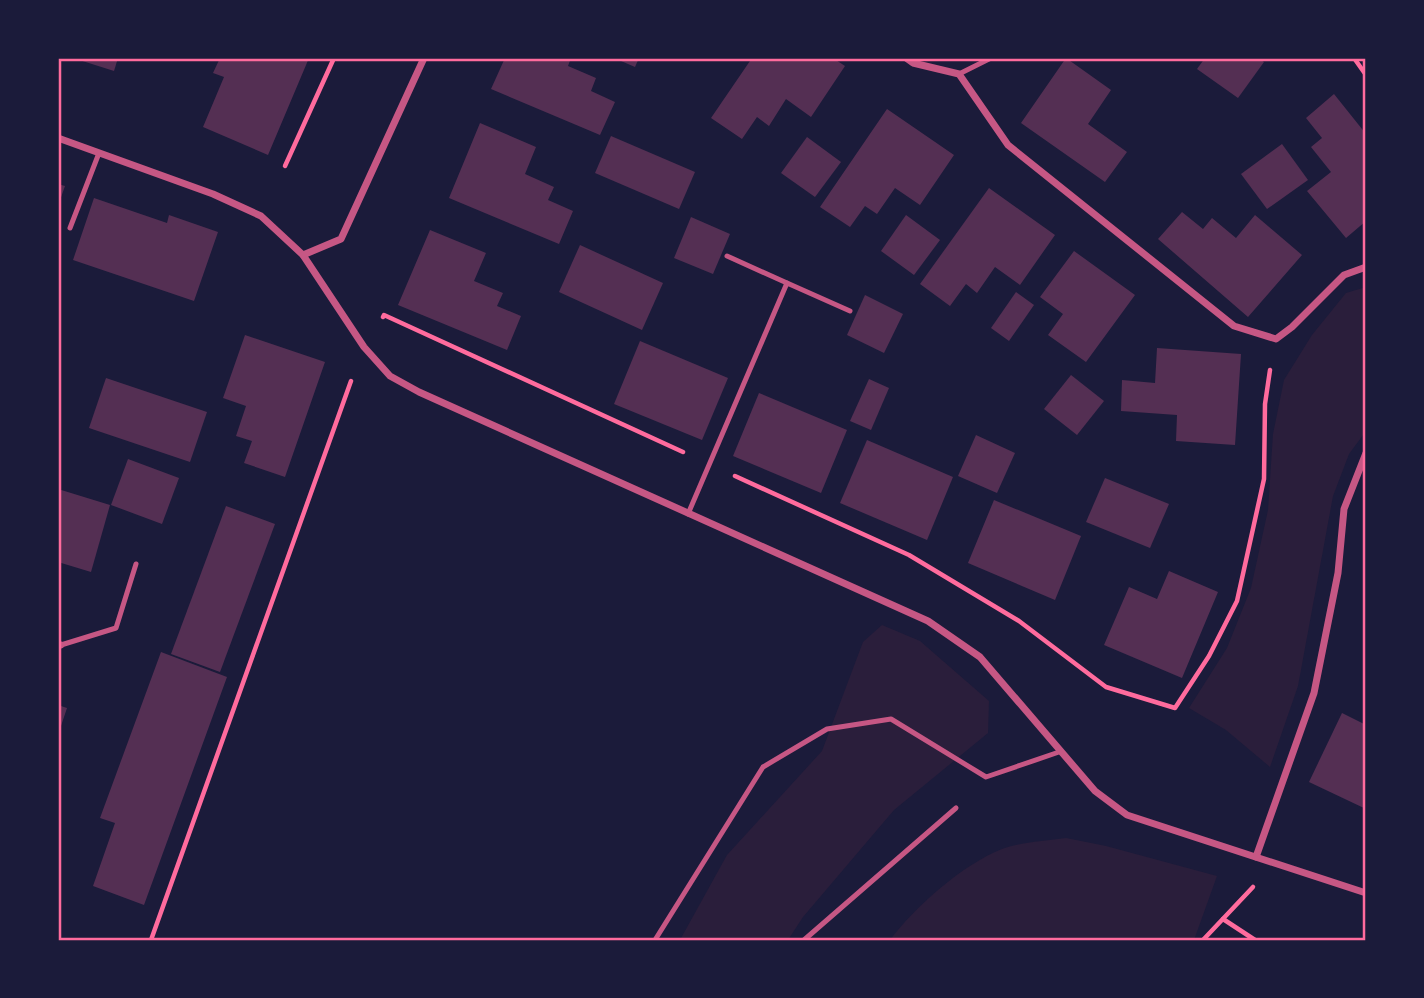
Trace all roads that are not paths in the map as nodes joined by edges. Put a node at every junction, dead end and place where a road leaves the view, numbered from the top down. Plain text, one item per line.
1 (424, 58) edge
2 (906, 58) edge
3 (991, 58) edge
4 (959, 74) junction
5 (58, 138) edge
6 (99, 152) junction
7 (71, 228) dead end
8 (303, 255) junction
9 (727, 256) dead end
10 (1366, 267) edge
11 (787, 283) junction
12 (850, 312) dead end
13 (1366, 453) edge
14 (688, 514) junction
15 (136, 564) dead end
16 (59, 645) edge
17 (1059, 752) junction
18 (956, 808) dead end
19 (1256, 857) junction
20 (1366, 893) edge
21 (654, 940) edge
22 (804, 940) edge

1 - 8 street
2 - 4 street
3 - 4 lane
4 - 10 street
5 - 6 street
6 - 7 lane
6 - 8 street
8 - 14 street
9 - 11 lane
11 - 12 lane
11 - 14 lane
13 - 19 street
14 - 17 street
15 - 16 lane
17 - 19 street
17 - 21 lane
18 - 22 lane
19 - 20 street

